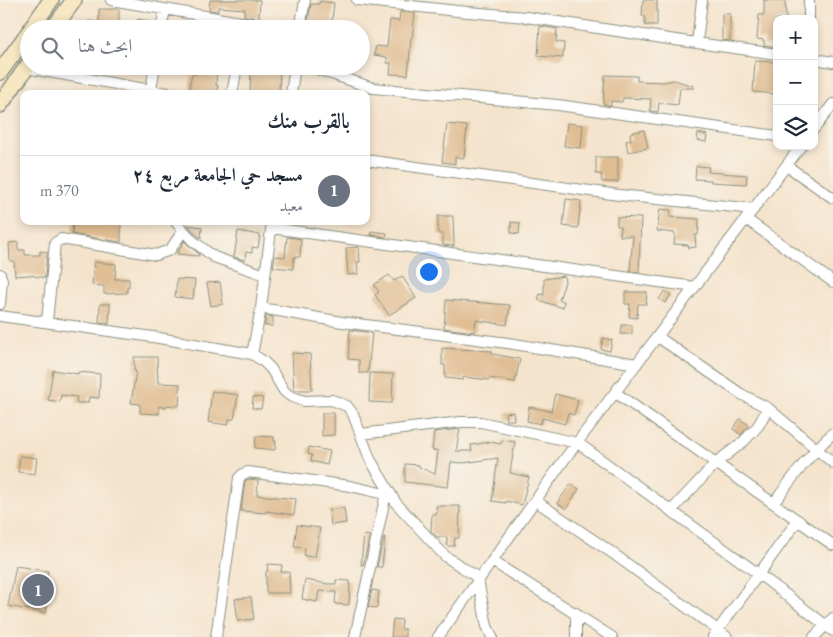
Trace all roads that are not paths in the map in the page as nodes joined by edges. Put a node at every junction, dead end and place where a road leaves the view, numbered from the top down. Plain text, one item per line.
1 (51, 0) edge
2 (74, 0) edge
3 (112, 0) edge
4 (305, 0) edge
5 (357, 0) edge
6 (702, 0) edge
7 (808, 0) edge
8 (165, 10) junction
9 (809, 15) edge
10 (37, 20) edge
11 (60, 20) edge
12 (163, 20) edge
13 (215, 20) edge
14 (302, 20) edge
15 (696, 43) junction
16 (20, 44) edge
17 (773, 53) edge
18 (818, 60) edge
19 (833, 62) edge
20 (0, 72) edge
21 (21, 75) edge
22 (70, 75) edge
23 (153, 75) edge
24 (235, 75) edge
25 (294, 75) edge
26 (335, 75) edge
27 (141, 90) edge
28 (150, 90) edge
29 (233, 90) edge
30 (292, 90) edge
31 (0, 105) edge
32 (832, 108) edge
33 (818, 124) edge
34 (773, 135) edge
35 (798, 150) edge
36 (370, 161) edge
37 (786, 166) junction
38 (833, 198) edge
39 (754, 209) junction
40 (746, 219) junction
41 (178, 225) edge
42 (272, 225) edge
43 (183, 231) junction
44 (0, 274) edge
45 (265, 275) junction
46 (833, 282) edge
47 (696, 287) junction
48 (0, 304) edge
49 (261, 308) junction
50 (0, 316) edge
51 (47, 321) junction
52 (658, 337) junction
53 (252, 354) junction
54 (637, 364) junction
55 (616, 393) junction
56 (768, 408) junction
57 (833, 433) edge
58 (361, 434) junction
59 (578, 443) junction
60 (816, 449) junction
61 (716, 463) junction
62 (833, 463) edge
63 (386, 490) junction
64 (536, 501) junction
65 (774, 503) junction
66 (671, 511) junction
67 (798, 520) junction
68 (833, 545) edge
69 (492, 561) junction
70 (758, 574) junction
71 (478, 580) junction
72 (576, 613) junction
73 (833, 618) edge
74 (829, 628) edge
75 (716, 634) edge
76 (216, 637) edge
77 (355, 637) edge
78 (438, 637) edge
79 (492, 637) edge
80 (576, 637) edge
81 (612, 637) edge
82 (727, 637) edge
83 (814, 637) edge

1 - 10 main road
2 - 11 main road
3 - 8 street
4 - 14 street
5 - 15 street
6 - 15 street
7 - 9 street
8 - 12 street
8 - 13 street
15 - 17 street
16 - 20 main road
18 - 19 street
21 - 31 main road
22 - 27 street
23 - 28 street
24 - 29 street
25 - 30 street
26 - 34 street
32 - 33 street
35 - 37 street
36 - 39 street
37 - 38 street
37 - 39 street
39 - 40 street
40 - 46 street
40 - 47 street
41 - 43 street
42 - 45 street
42 - 47 street
43 - 45 street
43 - 51 street
44 - 48 street
45 - 49 street
47 - 52 street
49 - 53 street
49 - 54 street
50 - 51 street
51 - 53 street
52 - 54 street
52 - 56 street
53 - 58 street
54 - 55 street
55 - 59 street
55 - 61 street
56 - 60 street
56 - 61 street
57 - 60 street
58 - 59 street
58 - 63 street
59 - 64 street
59 - 66 street
60 - 62 street
60 - 65 street
61 - 65 street
61 - 66 street
63 - 71 street
63 - 76 street
63 - 77 street
64 - 69 street
64 - 75 street
65 - 67 street
66 - 70 street
67 - 68 street
67 - 70 street
69 - 71 street
69 - 72 street
70 - 74 street
70 - 75 street
71 - 78 street
71 - 79 street
72 - 80 street
72 - 81 street
73 - 74 street
74 - 83 street
75 - 82 street

